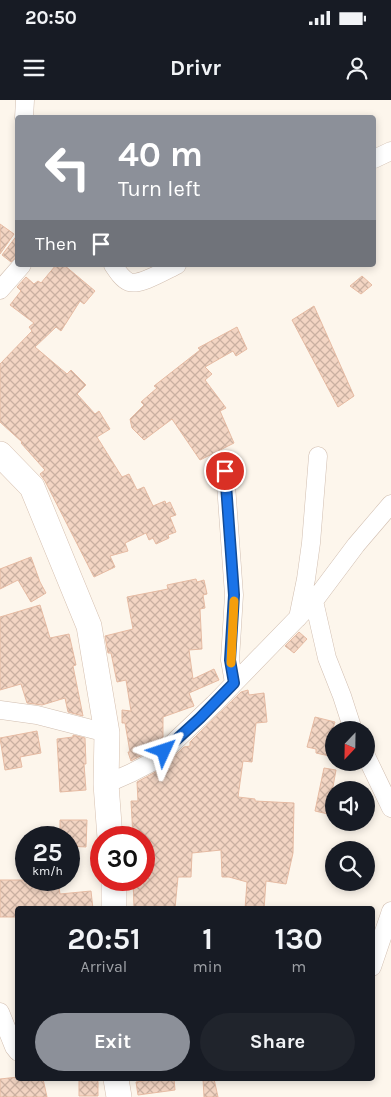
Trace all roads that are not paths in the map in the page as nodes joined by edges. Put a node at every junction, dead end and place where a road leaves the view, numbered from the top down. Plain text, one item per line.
1 (25, 100) edge
2 (24, 115) edge
3 (391, 151) edge
4 (376, 158) edge
5 (20, 267) edge
6 (114, 267) edge
7 (173, 267) edge
8 (0, 290) edge
9 (0, 454) edge
10 (318, 456) dead end
11 (225, 471) dead end
12 (391, 504) edge
13 (314, 602) junction
14 (297, 619) junction
15 (234, 683) junction
16 (0, 710) edge
17 (350, 721) edge
18 (107, 733) junction
19 (373, 771) edge
20 (106, 784) junction
21 (391, 808) edge
22 (109, 826) edge
23 (114, 891) edge
24 (114, 906) edge
25 (391, 911) edge
26 (375, 958) edge
27 (0, 1012) edge
28 (15, 1048) edge
29 (116, 1081) edge
30 (119, 1097) edge

1 - 2 street
3 - 4 street
5 - 8 street
6 - 7 street
9 - 18 main road
10 - 14 street
11 - 15 street
12 - 13 street
13 - 14 street
13 - 17 street
14 - 15 street
15 - 20 street
16 - 18 street
18 - 20 main road
19 - 21 street
20 - 22 main road
23 - 24 main road
25 - 26 street
27 - 28 street
29 - 30 main road

